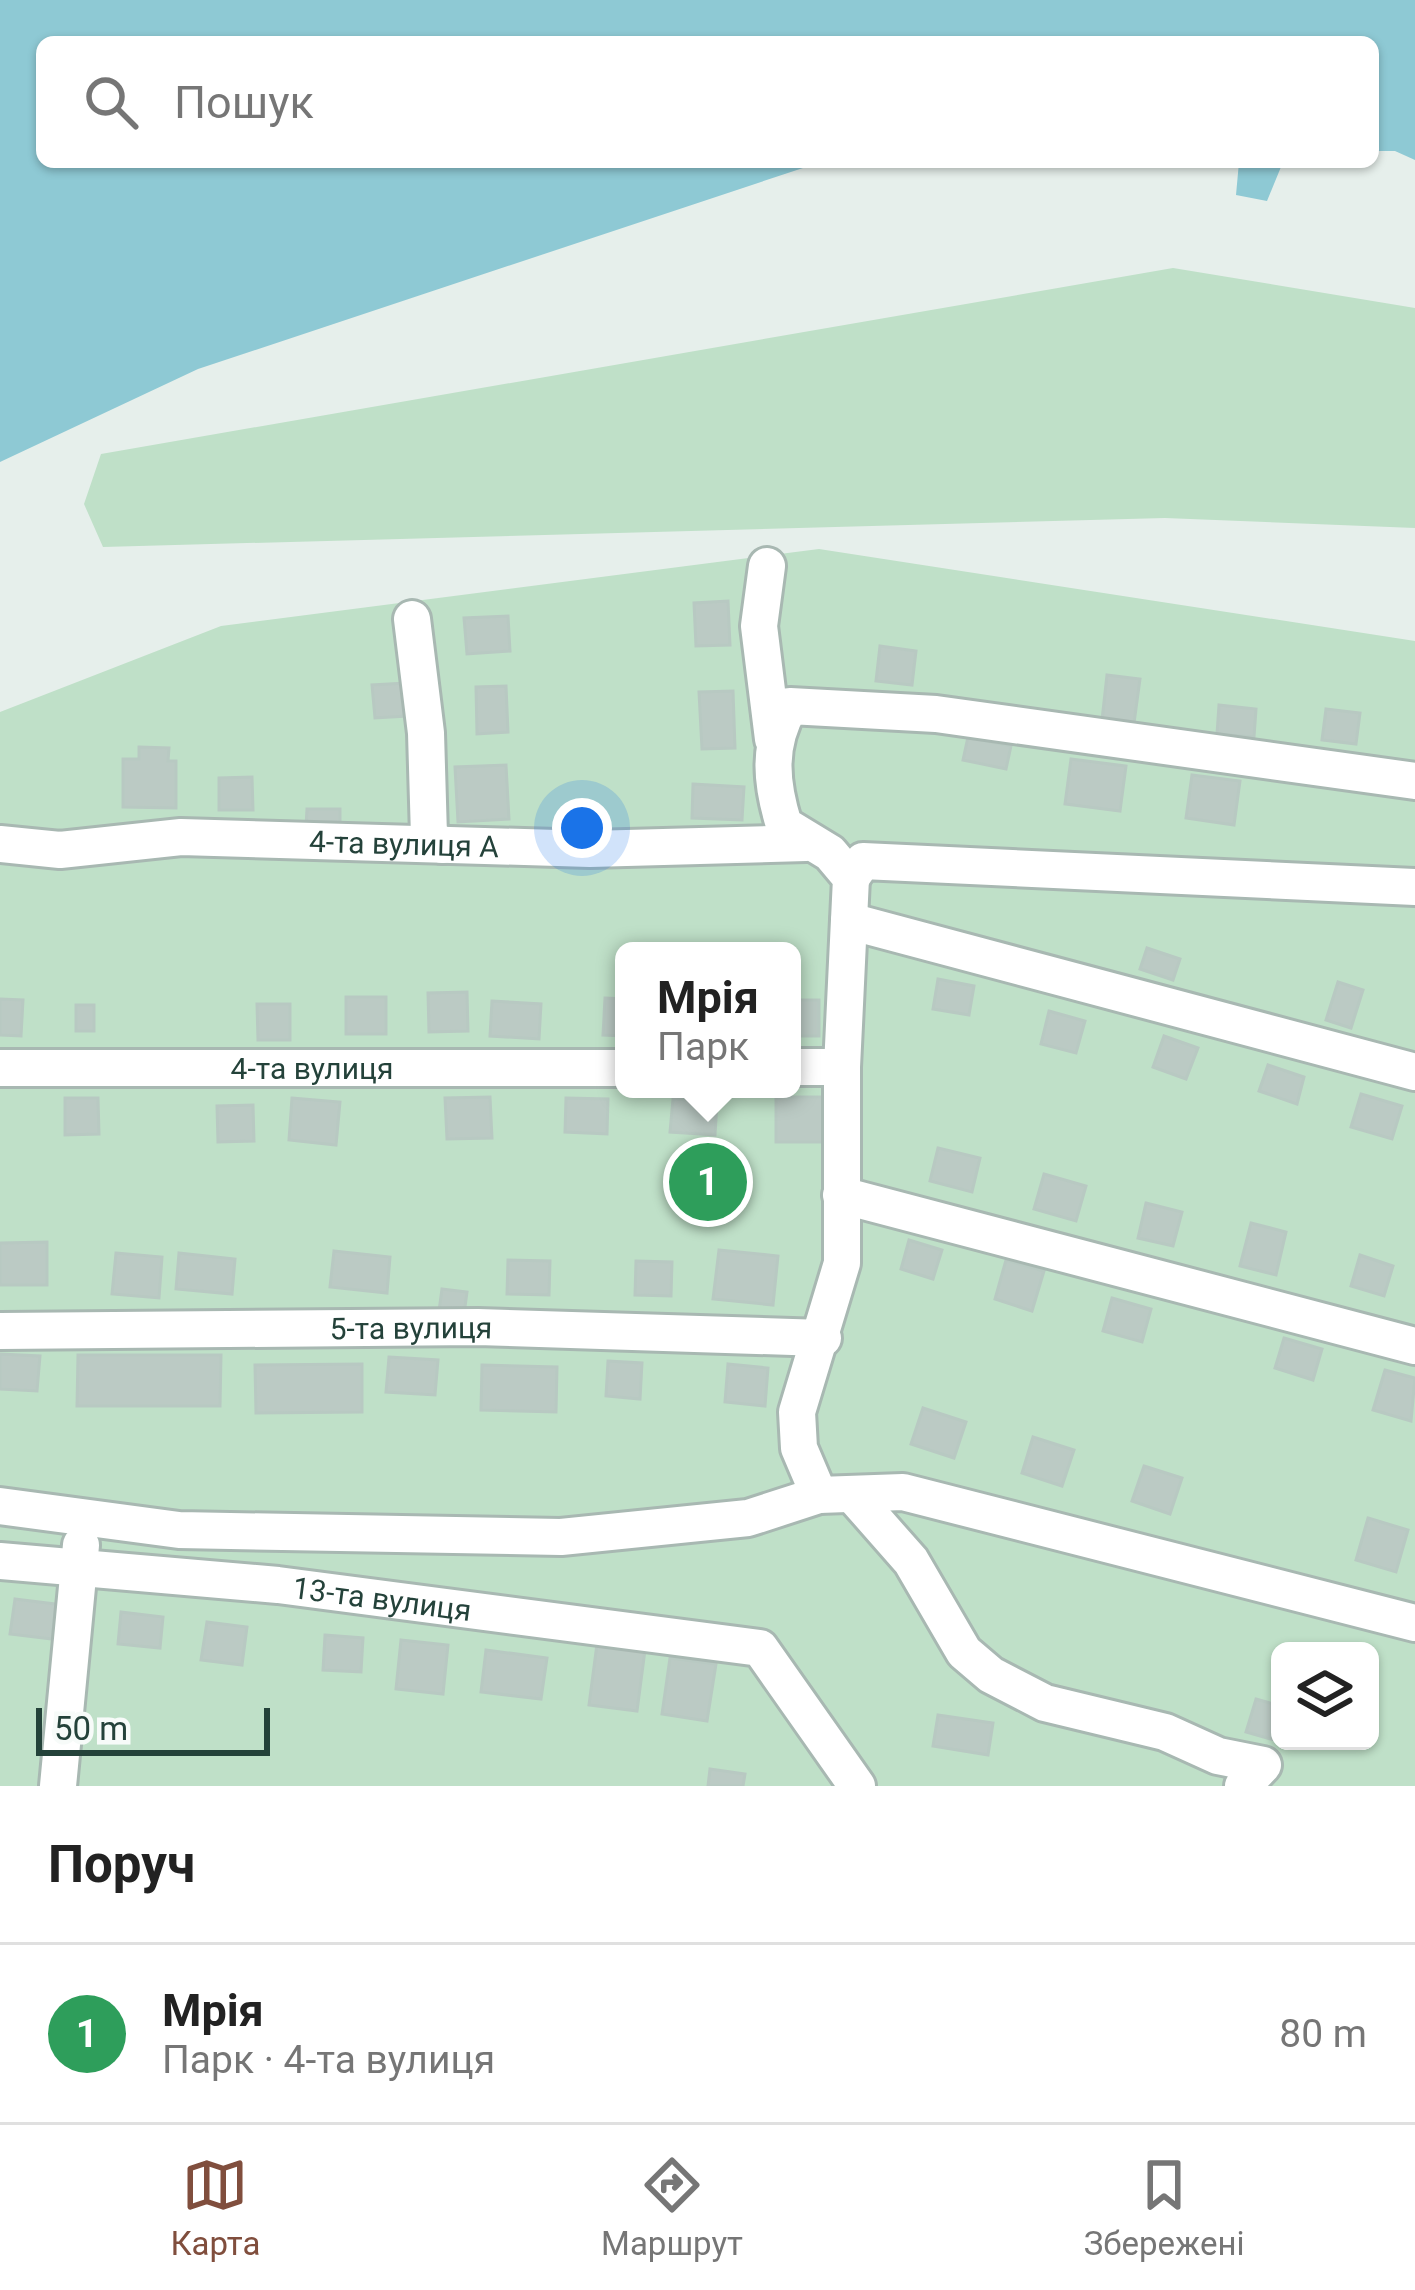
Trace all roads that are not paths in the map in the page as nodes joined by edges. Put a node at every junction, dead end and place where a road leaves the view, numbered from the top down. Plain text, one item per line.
1 (766, 566) dead end
2 (412, 619) dead end
3 (773, 739) junction
4 (1415, 781) edge
5 (806, 843) junction
6 (0, 844) edge
7 (442, 845) junction
8 (850, 878) junction
9 (1415, 887) edge
10 (848, 921) junction
11 (801, 1067) edge
12 (842, 1067) junction
13 (0, 1068) edge
14 (615, 1068) edge
15 (1415, 1072) edge
16 (841, 1195) junction
17 (0, 1331) edge
18 (823, 1338) junction
19 (1415, 1346) edge
20 (835, 1494) junction
21 (0, 1505) edge
22 (86, 1518) junction
23 (0, 1562) edge
24 (78, 1565) junction
25 (1415, 1623) edge
26 (1258, 1779) edge
27 (58, 1786) edge
28 (857, 1786) edge

1 - 3 street
2 - 7 street
3 - 4 street
3 - 5 street
5 - 7 street, 4-та вулиця А
5 - 8 street
6 - 7 street, 4-та вулиця А
8 - 9 street
8 - 10 street
10 - 12 street
10 - 15 street
11 - 12 street
12 - 16 street
13 - 14 street, 4-та вулиця
16 - 18 street
16 - 19 street
17 - 18 street, 5-та вулиця
18 - 20 street
20 - 22 street
20 - 25 street
20 - 26 street
21 - 22 street
22 - 24 street
23 - 24 street, 13-та вулиця
24 - 27 street
24 - 28 street, 13-та вулиця

